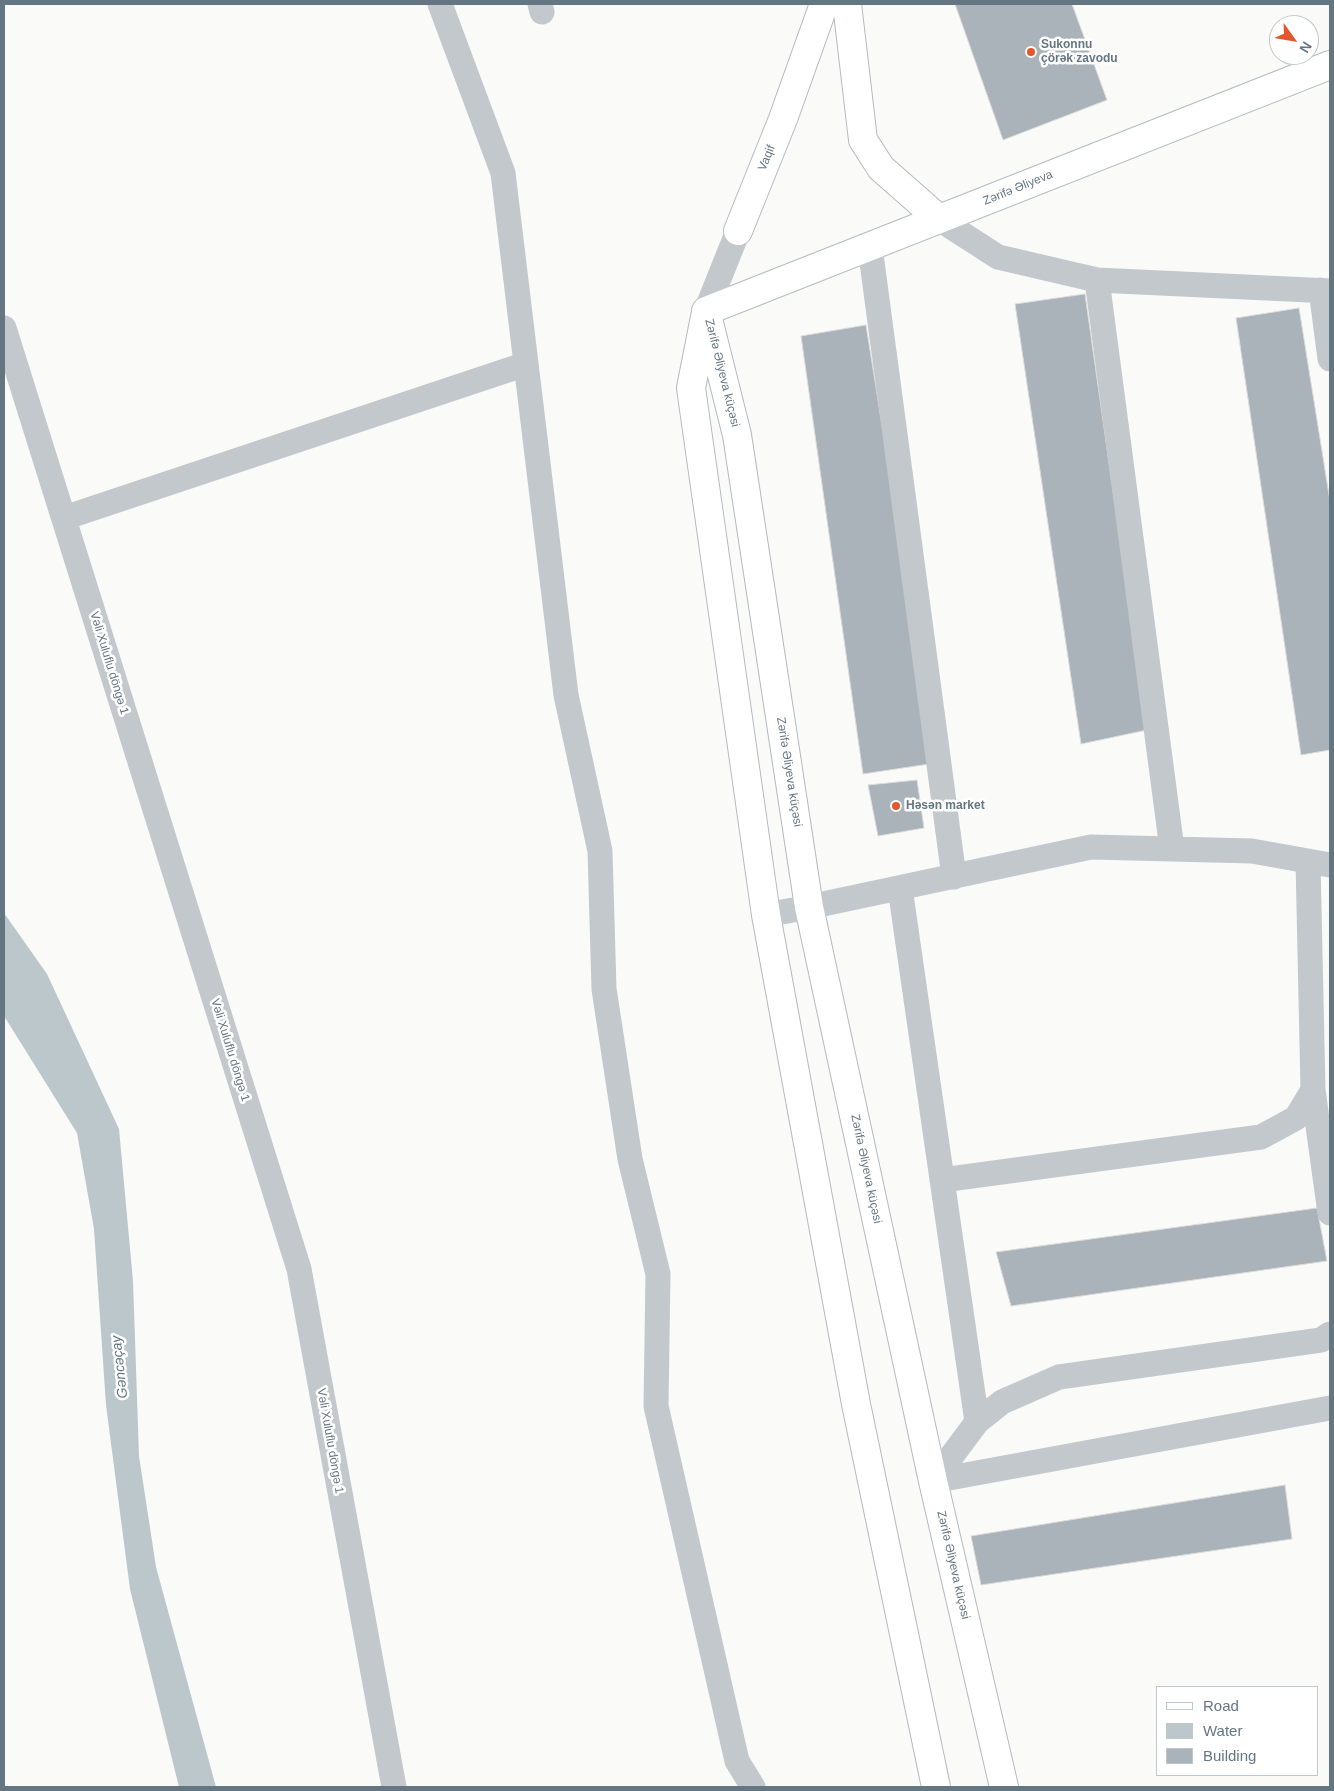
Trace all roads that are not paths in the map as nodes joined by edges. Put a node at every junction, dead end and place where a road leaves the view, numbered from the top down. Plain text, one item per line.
1 (440, 4) edge
2 (824, 4) edge
3 (847, 4) edge
4 (1330, 65) edge
5 (939, 219) junction
6 (738, 231) joint
7 (870, 247) junction
8 (1097, 280) junction
9 (1326, 290) edge
10 (706, 311) junction
11 (4, 328) edge
12 (1330, 359) edge
13 (526, 364) junction
14 (64, 518) junction
15 (1172, 849) junction
16 (1319, 863) edge
17 (954, 877) junction
18 (900, 888) junction
19 (810, 907) junction
20 (766, 915) junction
21 (1313, 1090) junction
22 (942, 1180) junction
23 (1330, 1213) edge
24 (1330, 1334) edge
25 (1330, 1408) edge
26 (977, 1422) junction
27 (933, 1481) junction
28 (394, 1787) edge
29 (753, 1787) edge
30 (936, 1787) edge
31 (1004, 1787) edge

1 - 13 street
2 - 6 street, Vaqif
3 - 5 street
4 - 5 street, Zərifə Əliyeva
5 - 7 street, Zərifə Əliyeva
5 - 8 street
6 - 10 street, Vaqif
7 - 10 street, Zərifə Əliyeva
7 - 17 street
8 - 9 street
8 - 15 street
9 - 12 street
10 - 19 street, Zərifə Əliyeva küçəsi
10 - 20 street, Zərifə Əliyeva küçəsi
11 - 14 street, Vəli Xuluflu döngə 1
13 - 14 street
13 - 29 street
14 - 28 street, Vəli Xuluflu döngə 1
15 - 16 street
15 - 17 street
16 - 21 street
17 - 18 street
18 - 19 street
18 - 22 street
19 - 20 street
19 - 27 street, Zərifə Əliyeva küçəsi
20 - 30 street, Zərifə Əliyeva küçəsi
21 - 22 street
21 - 23 street
22 - 26 street
24 - 26 street
25 - 27 street
26 - 27 street
27 - 31 street, Zərifə Əliyeva küçəsi

